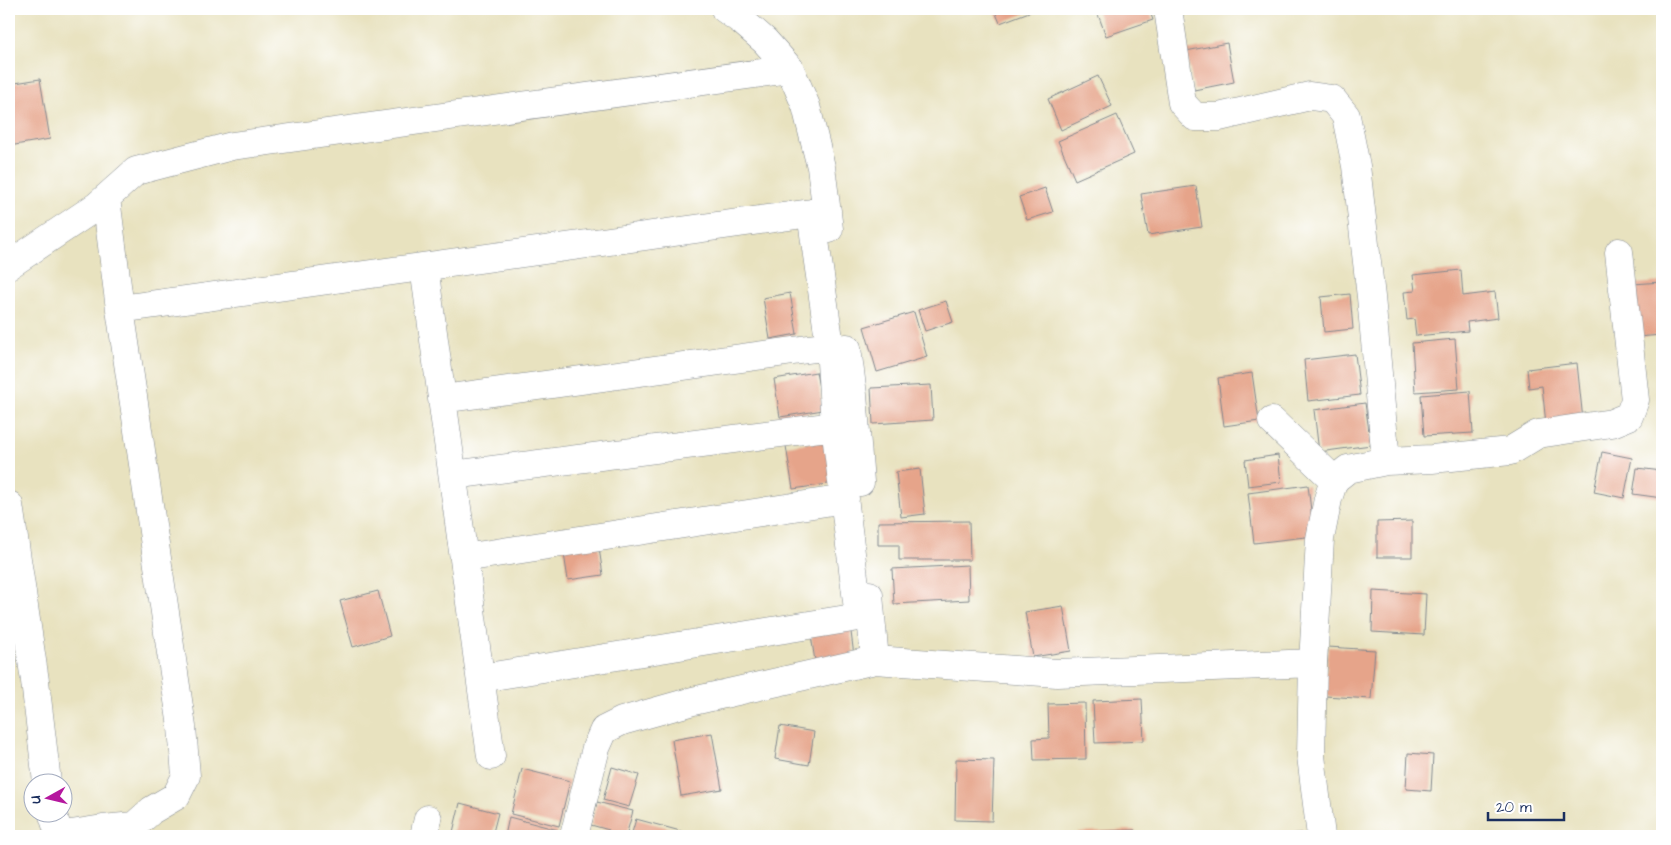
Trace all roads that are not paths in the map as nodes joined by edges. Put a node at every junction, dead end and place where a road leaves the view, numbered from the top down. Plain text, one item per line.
1 (725, 9) edge
2 (1168, 9) edge
3 (790, 69) junction
4 (106, 198) junction
5 (819, 212) junction
6 (1620, 252) dead end
7 (9, 264) edge
8 (424, 267) junction
9 (120, 309) junction
10 (830, 346) junction
11 (442, 399) junction
12 (1272, 421) dead end
13 (835, 426) junction
14 (1386, 461) junction
15 (453, 475) junction
16 (1334, 480) junction
17 (845, 498) junction
18 (9, 505) edge
19 (464, 558) junction
20 (875, 660) junction
21 (1313, 663) junction
22 (481, 678) junction
23 (491, 756) dead end
24 (46, 772) edge
25 (55, 822) edge
26 (134, 831) edge
27 (574, 836) edge
28 (1320, 836) edge

1 - 3 street
2 - 14 street
3 - 4 street
3 - 5 street
4 - 7 street
4 - 9 street
5 - 8 street
5 - 10 street
5 - 20 street
6 - 14 street
8 - 9 street
8 - 11 street
9 - 26 street
10 - 11 street
10 - 13 street
11 - 15 street
12 - 16 street
13 - 15 street
13 - 17 street
14 - 16 street
15 - 19 street
16 - 21 street
17 - 19 street
17 - 22 street
18 - 24 street
19 - 22 street
20 - 21 street
20 - 27 street
21 - 28 street
22 - 23 street
25 - 26 street

